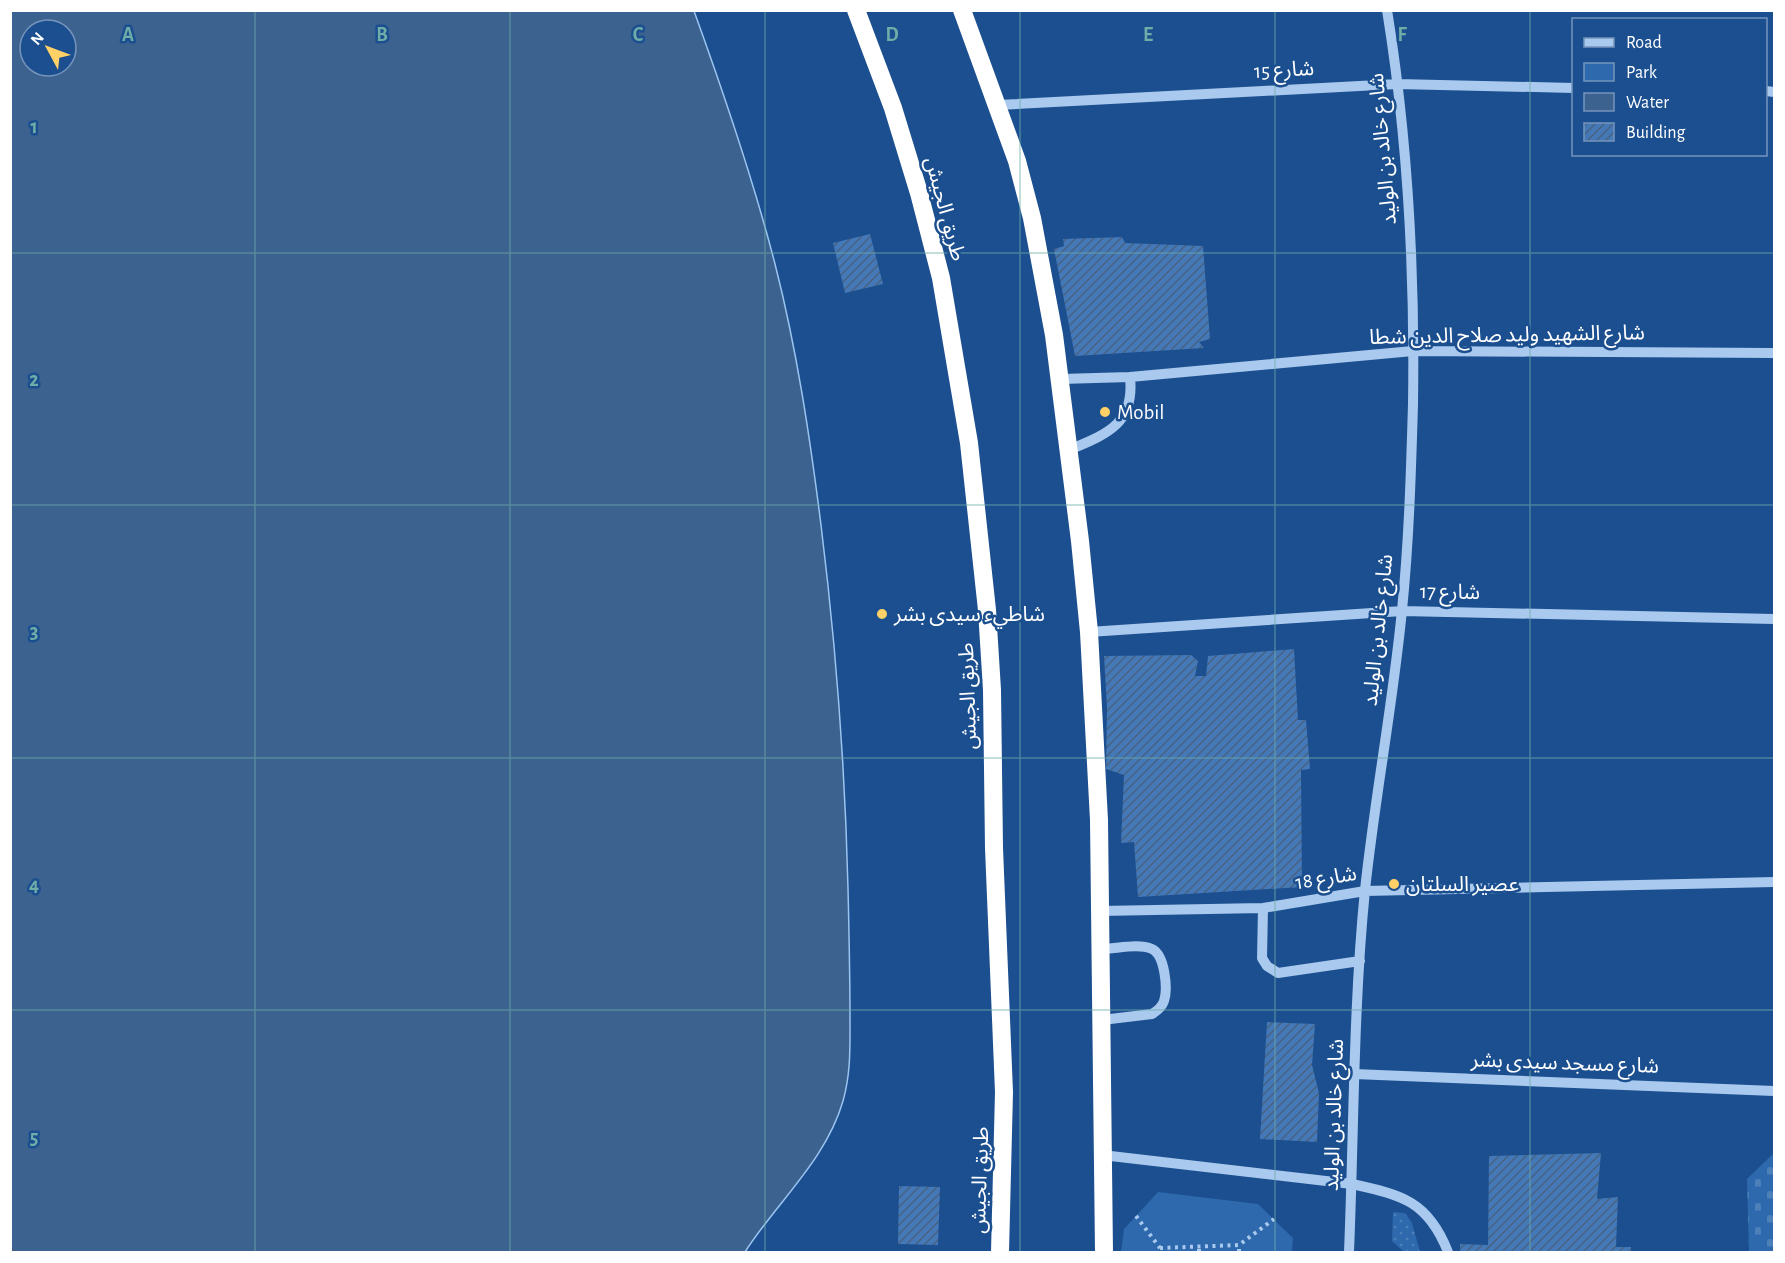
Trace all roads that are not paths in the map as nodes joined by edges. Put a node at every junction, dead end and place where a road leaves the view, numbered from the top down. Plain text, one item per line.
1 (856, 10) edge
2 (962, 10) edge
3 (1387, 10) edge
4 (1397, 84) junction
5 (1572, 88) edge
6 (997, 105) junction
7 (1413, 351) junction
8 (1774, 353) edge
9 (1130, 376) junction
10 (1061, 379) junction
11 (1070, 450) junction
12 (1402, 611) junction
13 (1774, 619) edge
14 (1089, 632) junction
15 (1774, 882) edge
16 (1365, 891) junction
17 (1263, 908) junction
18 (1100, 910) junction
19 (1101, 949) junction
20 (1360, 961) junction
21 (1102, 1020) junction
22 (1354, 1074) junction
23 (1774, 1091) edge
24 (1102, 1155) junction
25 (1352, 1184) junction
26 (1000, 1252) edge
27 (1104, 1252) edge
28 (1349, 1252) edge
29 (1448, 1252) edge

1 - 26 highway, طريق الجيش
2 - 6 highway
3 - 4 street, شارع خالد بن الوليد
4 - 5 street, شارع 15
4 - 6 street, شارع 15
4 - 7 street, شارع خالد بن الوليد
6 - 10 highway
7 - 8 street, شارع الشهيد وليد صلاح الدين شطا
7 - 9 street, شارع الشهيد وليد صلاح الدين شطا
7 - 12 street, شارع خالد بن الوليد
9 - 10 street, شارع الشهيد وليد صلاح الدين شطا
9 - 11 street
10 - 11 highway
11 - 14 highway
12 - 13 street, شارع 17
12 - 14 street, شارع 17
12 - 16 street, شارع خالد بن الوليد
14 - 18 highway
15 - 16 street, شارع 18
16 - 17 street, شارع 18
16 - 20 street, شارع خالد بن الوليد
17 - 18 street, شارع 18
17 - 20 street
18 - 19 highway
19 - 21 highway
19 - 21 street
20 - 22 street, شارع خالد بن الوليد
21 - 24 highway
22 - 23 street, شارع مسجد سيدى بشر
22 - 25 street, شارع خالد بن الوليد
24 - 25 street
24 - 27 highway
25 - 28 street, شارع خالد بن الوليد
25 - 29 street

